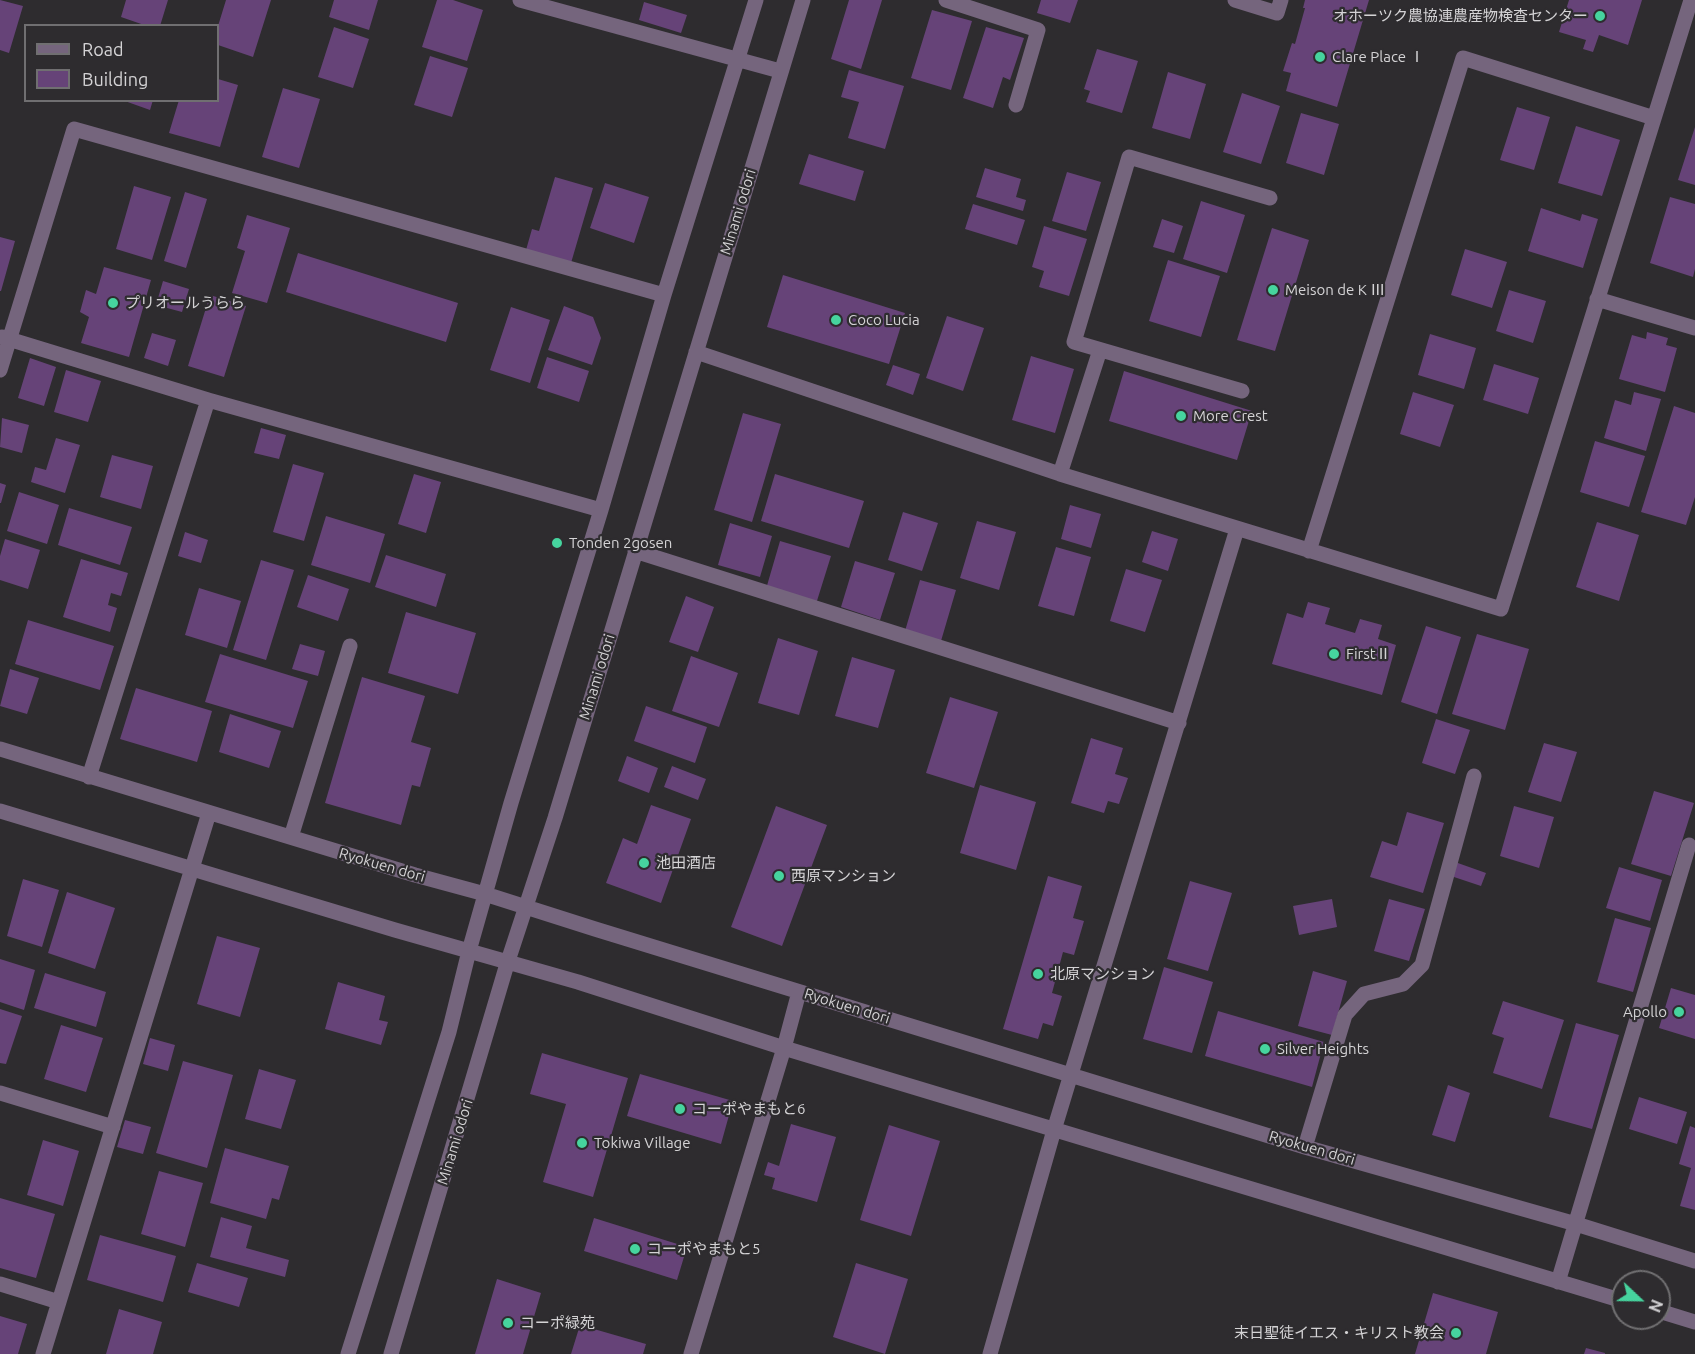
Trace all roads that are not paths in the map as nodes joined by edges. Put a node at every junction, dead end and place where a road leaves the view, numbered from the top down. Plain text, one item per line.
1 (519, 0) edge
2 (756, 0) edge
3 (803, 0) edge
4 (946, 0) edge
5 (1235, 0) edge
6 (1281, 0) edge
7 (1692, 3) edge
8 (738, 60) junction
9 (780, 71) junction
10 (1016, 105) dead end
11 (1654, 118) junction
12 (1270, 198) dead end
13 (664, 295) junction
14 (1598, 299) junction
15 (1695, 327) edge
16 (5, 338) edge
17 (1100, 350) junction
18 (696, 352) junction
19 (0, 370) edge
20 (1242, 391) dead end
21 (208, 400) junction
22 (1060, 474) junction
23 (601, 510) junction
24 (1237, 529) junction
25 (635, 551) junction
26 (1309, 551) junction
27 (350, 646) dead end
28 (1179, 723) junction
29 (0, 749) edge
30 (1474, 776) dead end
31 (90, 777) junction
32 (0, 811) edge
33 (209, 813) junction
34 (291, 837) junction
35 (1689, 845) dead end
36 (192, 868) junction
37 (485, 894) junction
38 (525, 907) junction
39 (469, 951) junction
40 (507, 963) junction
41 (799, 992) junction
42 (784, 1048) junction
43 (1071, 1074) junction
44 (0, 1093) edge
45 (113, 1127) junction
46 (1054, 1130) junction
47 (1305, 1147) junction
48 (1576, 1224) junction
49 (1695, 1261) edge
50 (1558, 1282) junction
51 (0, 1284) edge
52 (1611, 1297) edge
53 (59, 1302) junction
54 (1671, 1315) edge
55 (1695, 1322) edge
56 (43, 1354) edge
57 (348, 1354) edge
58 (391, 1354) edge
59 (691, 1354) edge
60 (990, 1354) edge

1 - 8 street
2 - 8 street
3 - 9 street, Minami odori
4 - 10 street
5 - 6 street
7 - 11 street
8 - 9 street
8 - 13 street
9 - 18 street, Minami odori
11 - 14 street
11 - 26 street
12 - 17 street
13 - 16 street
13 - 23 street
14 - 15 street
14 - 26 street
16 - 19 street
16 - 21 street
17 - 20 street
17 - 22 street
18 - 22 street
18 - 25 street, Minami odori
21 - 23 street
21 - 31 street
22 - 24 street
23 - 37 street
24 - 26 street
24 - 28 street
25 - 28 street
25 - 38 street, Minami odori
27 - 34 street
28 - 43 street
29 - 31 street, Ryokuen dori
30 - 47 street
31 - 33 street, Ryokuen dori
32 - 36 street
33 - 34 street, Ryokuen dori
33 - 36 street
34 - 37 street, Ryokuen dori
35 - 48 street
36 - 39 street
36 - 45 street
37 - 38 street, Ryokuen dori
37 - 39 street
38 - 40 street, Minami odori
38 - 41 street, Ryokuen dori
39 - 40 street
39 - 57 street
40 - 42 street
40 - 58 street, Minami odori
41 - 42 street
41 - 43 street, Ryokuen dori
42 - 46 street
42 - 59 street
43 - 46 street
43 - 47 street, Ryokuen dori
44 - 45 street
45 - 53 street
46 - 50 street
46 - 60 street
47 - 48 street, Ryokuen dori
48 - 49 street, Ryokuen dori
48 - 50 street
50 - 52 street
51 - 53 street
53 - 56 street
54 - 55 street

